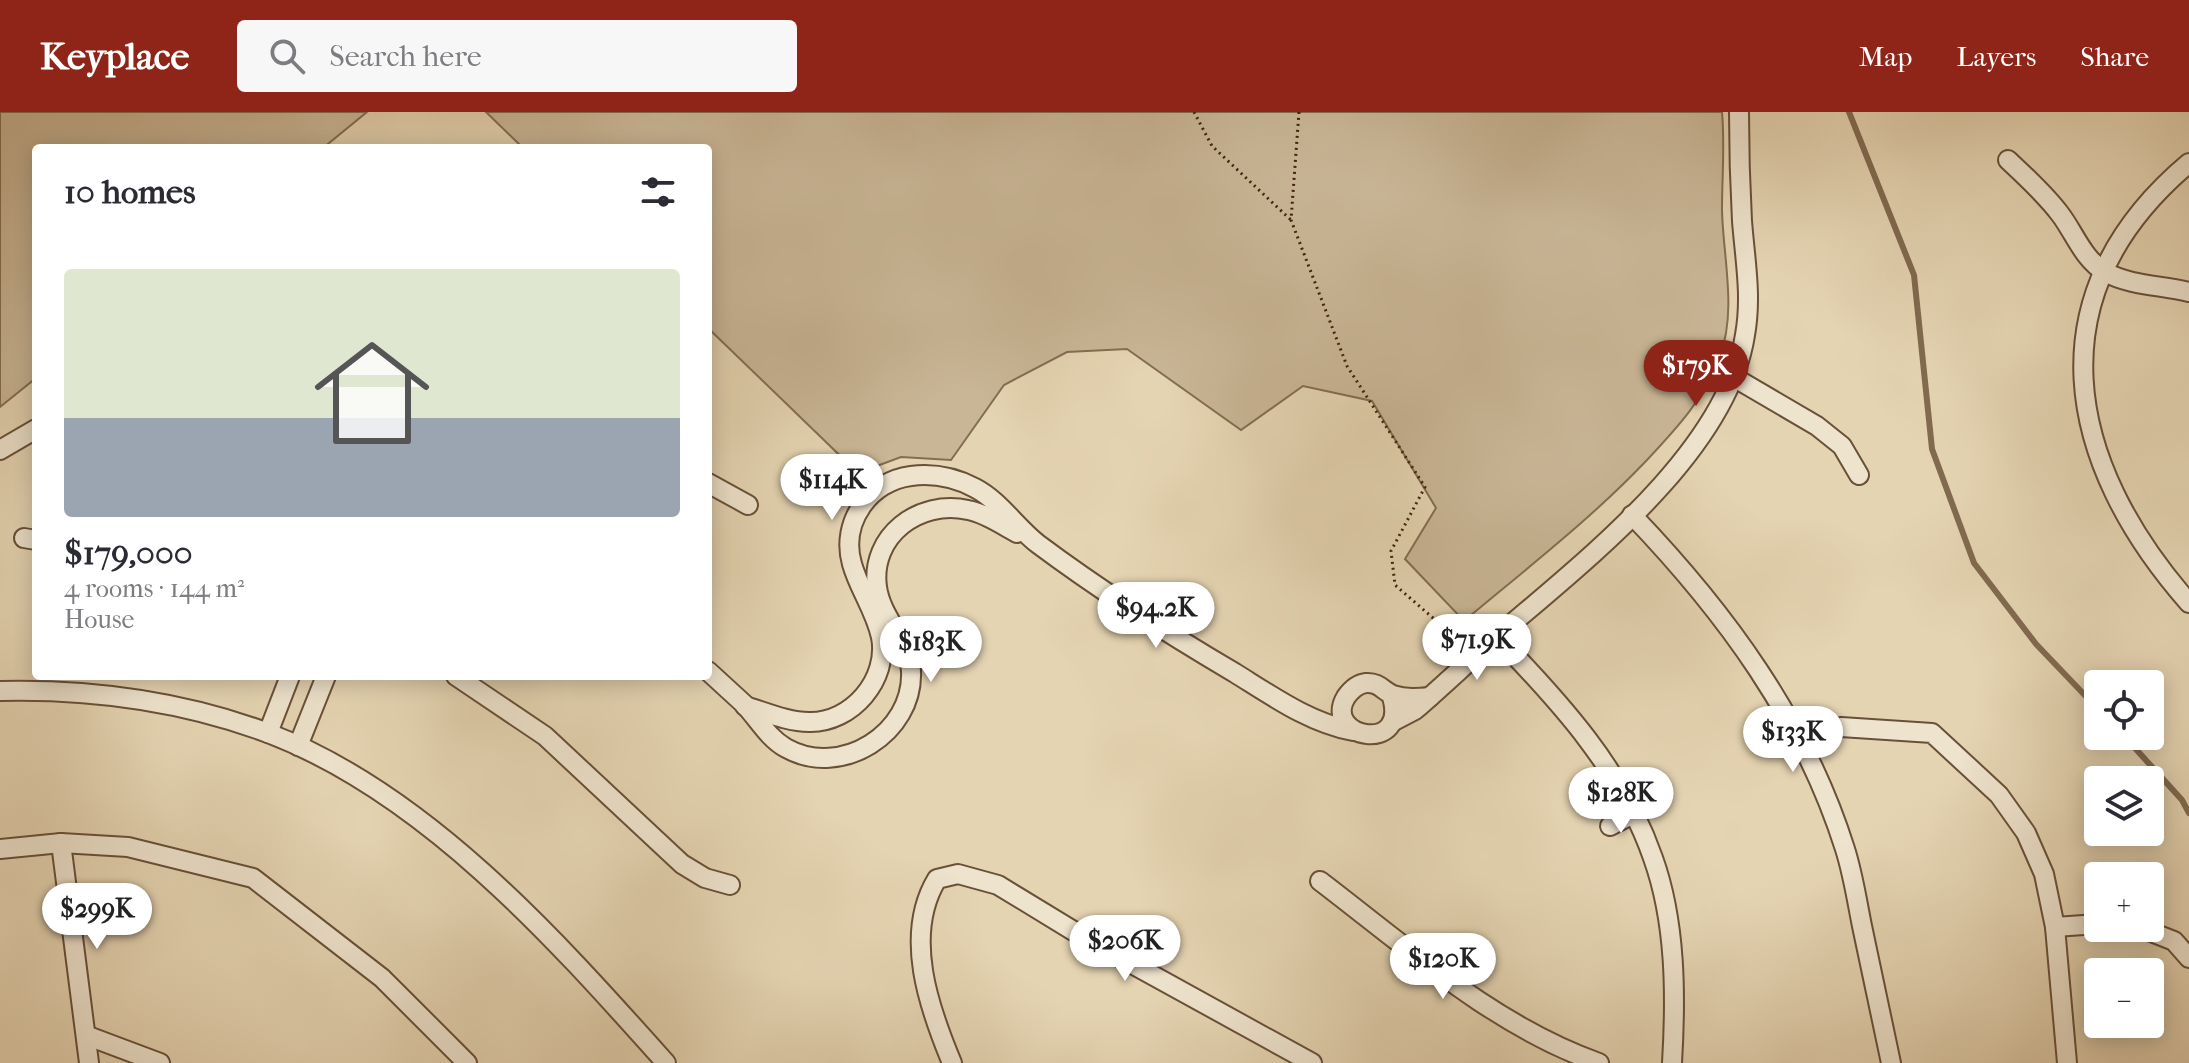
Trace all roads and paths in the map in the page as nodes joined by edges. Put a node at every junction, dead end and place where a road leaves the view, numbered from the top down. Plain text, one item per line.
1 (1194, 112) edge
2 (1299, 112) edge
3 (1739, 112) edge
4 (2008, 160) dead end
5 (2189, 163) edge
6 (1291, 220) junction
7 (2103, 271) junction
8 (2189, 292) edge
9 (1735, 378) junction
10 (32, 431) edge
11 (0, 450) edge
12 (1859, 475) dead end
13 (712, 485) edge
14 (748, 505) dead end
15 (1632, 515) junction
16 (1034, 541) junction
17 (2189, 603) edge
18 (1497, 637) junction
19 (1481, 651) junction
20 (712, 675) edge
21 (288, 680) edge
22 (324, 680) edge
23 (462, 680) edge
24 (0, 691) edge
25 (1391, 694) junction
26 (1430, 697) junction
27 (1343, 702) junction
28 (745, 706) junction
29 (1305, 714) junction
30 (1392, 722) junction
31 (1353, 731) junction
32 (268, 733) junction
33 (1799, 736) junction
34 (298, 746) junction
35 (1635, 813) junction
36 (1610, 826) dead end
37 (61, 843) junction
38 (0, 849) edge
39 (1320, 881) dead end
40 (730, 885) dead end
41 (2084, 925) edge
42 (2055, 927) junction
43 (2164, 937) edge
44 (2189, 958) edge
45 (88, 1036) junction
46 (89, 1063) edge
47 (160, 1063) edge
48 (467, 1063) edge
49 (666, 1063) edge
50 (952, 1063) edge
51 (1312, 1063) edge
52 (1599, 1063) edge
53 (1672, 1063) edge
54 (1891, 1063) edge
55 (2067, 1063) edge

1 - 6 path
2 - 6 path
3 - 9 street
4 - 7 street
5 - 7 street
6 - 19 path
7 - 8 street
7 - 17 street
9 - 12 street
9 - 15 street
10 - 11 street
13 - 14 street
15 - 18 street
15 - 33 street
16 - 28 street
16 - 28 street
16 - 29 street
18 - 19 street
18 - 35 street
19 - 26 street
20 - 28 street
21 - 32 street
22 - 34 street
23 - 40 street
24 - 32 street
25 - 26 street
25 - 27 street
25 - 30 street
26 - 30 street
27 - 29 street
27 - 31 street
29 - 31 street
30 - 31 street
32 - 34 street
33 - 42 street
33 - 54 street
34 - 49 street
35 - 36 street
35 - 53 street
37 - 38 street
37 - 45 street
37 - 48 street
39 - 52 street
41 - 42 street
42 - 55 street
43 - 44 street
45 - 46 street
45 - 47 street
50 - 51 street

